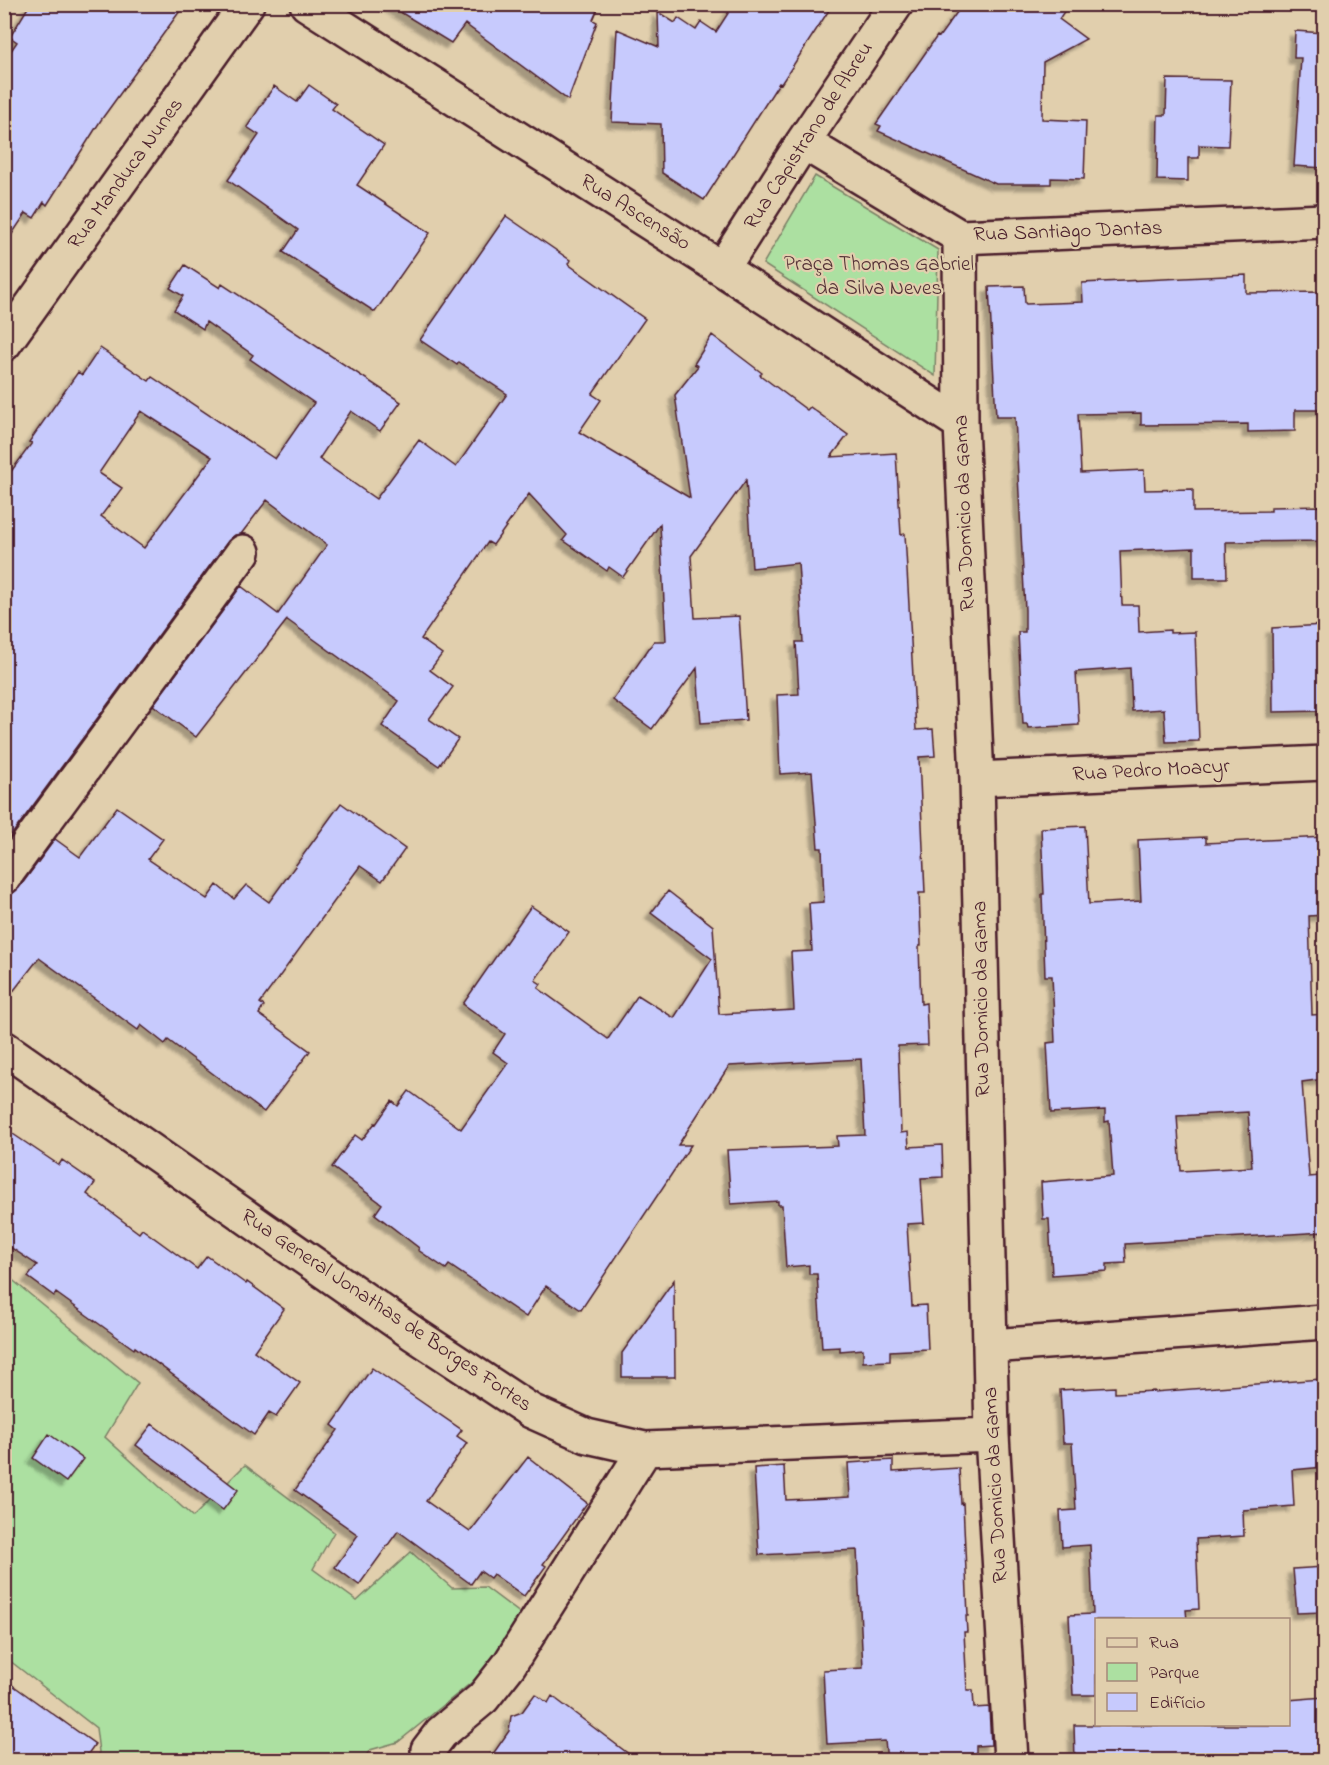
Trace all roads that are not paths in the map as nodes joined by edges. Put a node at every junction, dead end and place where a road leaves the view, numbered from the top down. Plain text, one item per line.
1 (247, 4) edge
2 (307, 4) edge
3 (896, 4) edge
4 (803, 142) junction
5 (1324, 221) edge
6 (960, 237) junction
7 (722, 269) junction
8 (4, 344) edge
9 (961, 424) junction
10 (243, 552) dead end
11 (1324, 763) edge
12 (977, 780) junction
13 (4, 878) edge
14 (4, 1048) edge
15 (1324, 1322) edge
16 (991, 1346) junction
17 (992, 1436) junction
18 (645, 1449) junction
19 (430, 1761) edge
20 (1011, 1761) edge

1 - 8 street, Rua Manduca Nunes
2 - 7 street, Rua Ascensão
3 - 4 street, Rua Capistrano de Abreu
4 - 6 street, Rua Santiago Dantas
4 - 7 street, Rua Capistrano de Abreu
5 - 6 street, Rua Santiago Dantas
6 - 9 street, Rua Domicio da Gama
7 - 9 street, Rua Ascensão
9 - 12 street, Rua Domicio da Gama
10 - 13 street
11 - 12 street, Rua Pedro Moacyr
12 - 16 street, Rua Domicio da Gama
14 - 18 street, Rua General Jonathas de Borges Fortes
15 - 16 street
16 - 17 street, Rua Domicio da Gama
17 - 18 street, Rua General Jonathas de Borges Fortes
17 - 20 street, Rua Domicio da Gama
18 - 19 street

